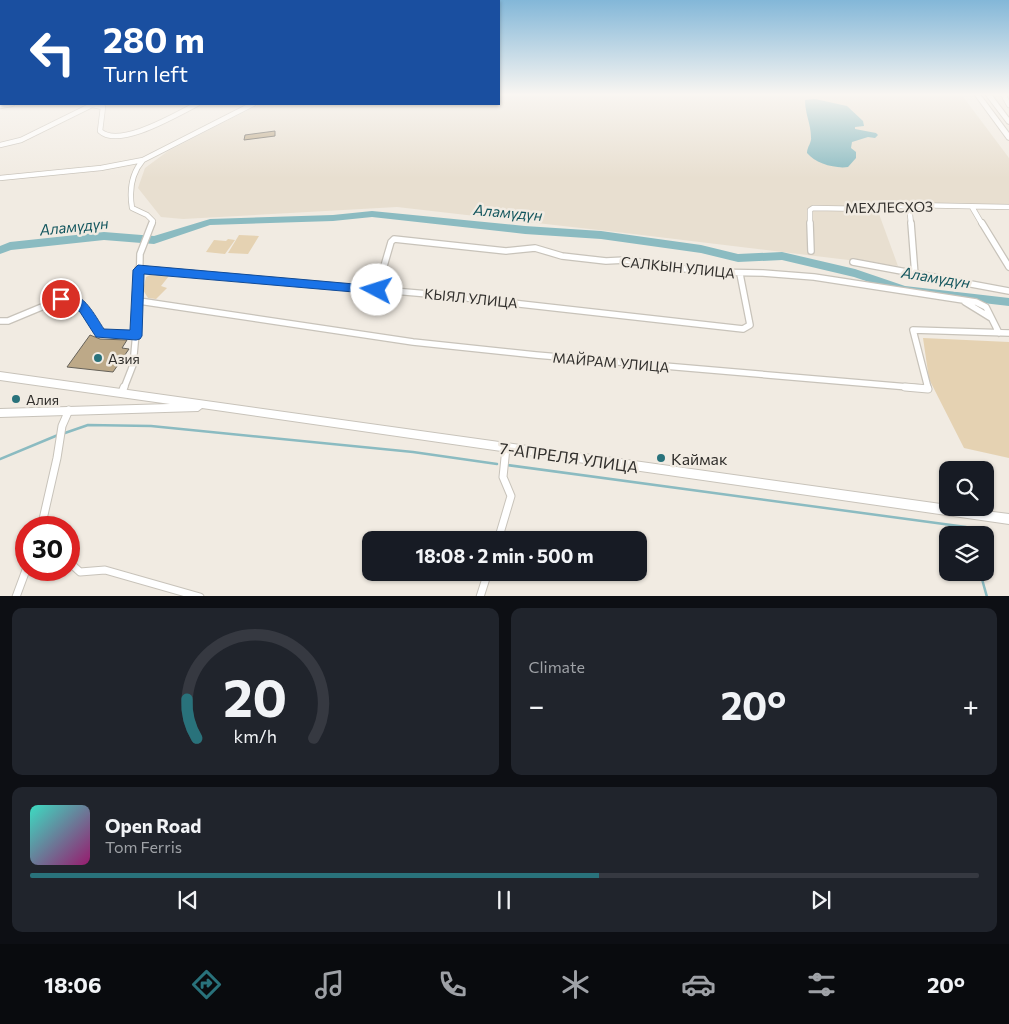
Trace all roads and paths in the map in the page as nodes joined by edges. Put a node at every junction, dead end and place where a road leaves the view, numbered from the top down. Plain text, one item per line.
1 (58, 122) edge
2 (101, 122) edge
3 (160, 122) edge
4 (219, 122) edge
5 (997, 122) edge
6 (1009, 138) edge
7 (0, 145) edge
8 (143, 160) junction
9 (0, 178) edge
10 (908, 205) junction
11 (972, 207) junction
12 (1009, 207) edge
13 (810, 251) dead end
14 (853, 262) dead end
15 (1009, 267) edge
16 (138, 270) junction
17 (740, 274) junction
18 (915, 275) junction
19 (377, 290) junction
20 (1009, 291) edge
21 (139, 302) junction
22 (0, 321) edge
23 (999, 333) junction
24 (1009, 333) edge
25 (136, 336) junction
26 (0, 376) edge
27 (122, 392) junction
28 (217, 407) junction
29 (69, 410) junction
30 (0, 413) edge
31 (506, 448) junction
32 (44, 516) edge
33 (1009, 519) edge
34 (501, 531) edge
35 (80, 572) edge
36 (22, 581) edge
37 (485, 581) edge
38 (16, 596) edge
39 (200, 596) edge
40 (480, 596) edge

1 - 7 street
2 - 3 street
4 - 8 street
5 - 6 main road
8 - 9 street
8 - 16 street
10 - 11 street, МЕХЛЕСХОЗ
10 - 13 street, МЕХЛЕСХОЗ
10 - 18 street
11 - 12 street, МЕХЛЕСХОЗ
11 - 15 street
14 - 18 street
16 - 19 street, КЫЯЛ УЛИЦА
16 - 21 street
17 - 19 street, САЛКЫН УЛИЦА
17 - 19 street, КЫЯЛ УЛИЦА
17 - 23 street, САЛКЫН УЛИЦА
18 - 20 street
21 - 23 street, МАЙРАМ УЛИЦА
21 - 25 street
22 - 25 street
23 - 24 street, МАЙРАМ УЛИЦА
25 - 27 street
26 - 27 main road
27 - 28 main road
28 - 29 main road
28 - 31 main road, 7-АПРЕЛЯ УЛИЦА
29 - 30 main road
29 - 32 street
31 - 33 main road, 7-АПРЕЛЯ УЛИЦА
31 - 34 street
35 - 39 street
36 - 38 street
37 - 40 street

